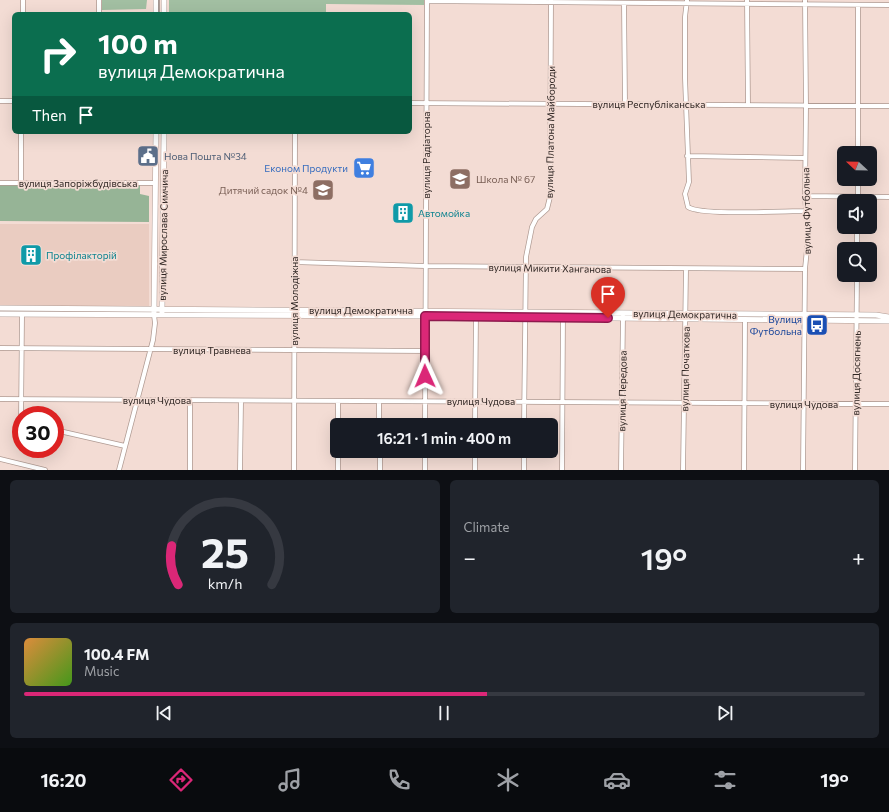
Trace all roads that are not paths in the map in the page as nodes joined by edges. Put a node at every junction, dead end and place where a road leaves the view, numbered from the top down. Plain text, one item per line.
1 (23, 0) edge
2 (99, 0) edge
3 (156, 0) edge
4 (164, 0) edge
5 (427, 1) edge
6 (551, 1) edge
7 (687, 2) edge
8 (747, 2) edge
9 (805, 2) edge
10 (624, 3) junction
11 (858, 5) junction
12 (889, 5) edge
13 (23, 12) edge
14 (99, 12) edge
15 (156, 12) edge
16 (164, 12) edge
17 (0, 101) edge
18 (12, 101) edge
19 (412, 103) edge
20 (426, 103) junction
21 (550, 104) junction
22 (625, 104) junction
23 (687, 104) junction
24 (748, 104) junction
25 (806, 106) junction
26 (858, 106) junction
27 (889, 106) edge
28 (21, 134) edge
29 (156, 134) edge
30 (164, 134) edge
31 (295, 134) edge
32 (858, 146) edge
33 (687, 156) junction
34 (805, 158) junction
35 (0, 183) edge
36 (21, 183) junction
37 (155, 183) junction
38 (805, 196) junction
39 (889, 197) edge
40 (837, 198) edge
41 (877, 198) edge
42 (806, 211) junction
43 (294, 262) junction
44 (425, 266) junction
45 (526, 268) junction
46 (686, 269) junction
47 (805, 269) junction
48 (857, 282) edge
49 (0, 308) edge
50 (154, 312) junction
51 (162, 312) junction
52 (294, 313) junction
53 (425, 313) junction
54 (0, 314) edge
55 (22, 314) junction
56 (476, 314) junction
57 (525, 314) junction
58 (563, 315) junction
59 (623, 316) junction
60 (686, 316) junction
61 (805, 317) junction
62 (857, 317) junction
63 (889, 317) edge
64 (745, 319) junction
65 (889, 321) edge
66 (155, 323) junction
67 (0, 348) edge
68 (22, 348) junction
69 (150, 350) junction
70 (294, 350) junction
71 (425, 351) junction
72 (0, 399) edge
73 (21, 400) junction
74 (136, 400) junction
75 (190, 400) junction
76 (293, 401) junction
77 (338, 401) junction
78 (241, 402) junction
79 (379, 402) junction
80 (425, 402) junction
81 (475, 402) junction
82 (524, 402) junction
83 (562, 402) junction
84 (622, 403) junction
85 (684, 403) junction
86 (744, 403) junction
87 (803, 404) junction
88 (856, 404) junction
89 (889, 404) edge
90 (21, 406) edge
91 (338, 418) edge
92 (379, 418) edge
93 (425, 418) edge
94 (475, 418) edge
95 (524, 418) edge
96 (64, 432) edge
97 (125, 446) junction
98 (338, 458) edge
99 (380, 458) edge
100 (425, 458) edge
101 (475, 458) edge
102 (524, 458) edge
103 (0, 459) edge
104 (45, 470) edge
105 (119, 470) edge
106 (190, 470) edge
107 (240, 470) edge
108 (294, 470) edge
109 (338, 470) edge
110 (380, 470) edge
111 (425, 470) edge
112 (475, 470) edge
113 (524, 470) edge
114 (562, 470) edge
115 (621, 470) edge
116 (683, 470) edge
117 (744, 470) edge
118 (803, 470) edge
119 (855, 470) edge

1 - 13 street
2 - 14 street
3 - 15 street
4 - 16 street
5 - 6 street
5 - 20 street, вулиця Радіаторна
6 - 10 street
6 - 21 street, вулиця Платона Майбороди
7 - 8 street
7 - 10 street
7 - 23 street
8 - 9 street
8 - 24 street
9 - 11 street
9 - 25 street, вулиця Футбольна
10 - 22 street
11 - 12 street
11 - 26 street
17 - 18 street
19 - 20 street, вулиця Республіканська
20 - 21 street, вулиця Республіканська
20 - 44 street, вулиця Радіаторна
21 - 22 street, вулиця Республіканська
21 - 45 street, вулиця Платона Майбороди
22 - 23 street, вулиця Республіканська
23 - 24 street, вулиця Республіканська
23 - 33 street
24 - 25 street, вулиця Республіканська
25 - 26 street, вулиця Республіканська
25 - 34 street, вулиця Футбольна
26 - 27 street, вулиця Республіканська
26 - 32 street
28 - 36 street
29 - 37 street, вулиця Мирослава Симчича
30 - 51 street, вулиця Мирослава Симчича
31 - 43 street, вулиця Молодіжна
33 - 34 street
33 - 42 street
34 - 38 street, вулиця Футбольна
35 - 36 street, вулиця Запоріжбудівська
36 - 37 street, вулиця Запоріжбудівська
37 - 50 street, вулиця Мирослава Симчича
38 - 40 street
38 - 42 street, вулиця Футбольна
39 - 41 street
42 - 47 street, вулиця Футбольна
43 - 44 street, вулиця Микити Ханганова
43 - 52 street, вулиця Молодіжна
44 - 45 street, вулиця Микити Ханганова
44 - 53 street, вулиця Радіаторна
45 - 46 street, вулиця Микити Ханганова
45 - 57 street, вулиця Платона Майбороди
46 - 47 street, вулиця Микити Ханганова
46 - 60 street, вулиця Початкова
47 - 61 street, вулиця Футбольна
48 - 62 street, вулиця Досягнень
49 - 50 street, вулиця Демократична
50 - 51 street, вулиця Демократична
50 - 55 street, вулиця Демократична
50 - 66 street
51 - 52 street, вулиця Демократична
51 - 66 street
52 - 53 street, вулиця Демократична
52 - 70 street, вулиця Молодіжна
53 - 56 street, вулиця Демократична
53 - 71 street, вулиця Радіаторна
54 - 55 street, вулиця Демократична
55 - 68 street
56 - 57 street, вулиця Демократична
56 - 81 street
57 - 58 street, вулиця Демократична
57 - 82 street, вулиця Платона Майбороди
58 - 59 street, вулиця Демократична
58 - 83 street
59 - 60 street, вулиця Демократична
59 - 84 street, вулиця Передова
60 - 61 street, вулиця Демократична
60 - 64 street, вулиця Демократична
60 - 85 street, вулиця Початкова
61 - 62 street, вулиця Демократична
61 - 64 street, вулиця Демократична
61 - 87 street, вулиця Футбольна
62 - 63 street, вулиця Демократична
62 - 65 street, вулиця Демократична
62 - 88 street, вулиця Досягнень
64 - 86 street
66 - 69 street
67 - 68 street, вулиця Травнева
68 - 69 street, вулиця Травнева
68 - 73 street
69 - 70 street, вулиця Травнева
69 - 74 street
70 - 71 street, вулиця Травнева
70 - 76 street, вулиця Молодіжна
71 - 80 street, вулиця Радіаторна
72 - 73 street, вулиця Чудова
73 - 74 street, вулиця Чудова
73 - 90 street
74 - 75 street, вулиця Чудова
74 - 97 street
75 - 78 street, вулиця Чудова
75 - 106 street
76 - 77 street, вулиця Чудова
76 - 78 street, вулиця Чудова
76 - 108 street, вулиця Молодіжна
77 - 79 street, вулиця Чудова
77 - 91 street
78 - 107 street
79 - 80 street, вулиця Чудова
79 - 92 street
80 - 81 street, вулиця Чудова
80 - 93 street, вулиця Радіаторна
81 - 82 street, вулиця Чудова
81 - 94 street
82 - 83 street, вулиця Чудова
82 - 95 street, вулиця Платона Майбороди
83 - 84 street, вулиця Чудова
83 - 114 street
84 - 85 street, вулиця Чудова
84 - 115 street, вулиця Передова
85 - 86 street, вулиця Чудова
85 - 116 street, вулиця Початкова
86 - 87 street, вулиця Чудова
86 - 117 street
87 - 88 street, вулиця Чудова
87 - 118 street, вулиця Футбольна
88 - 89 street, вулиця Чудова
88 - 119 street, вулиця Досягнень
96 - 97 street
97 - 105 street
98 - 109 street
99 - 110 street
100 - 111 street
101 - 112 street
102 - 113 street
103 - 104 street

